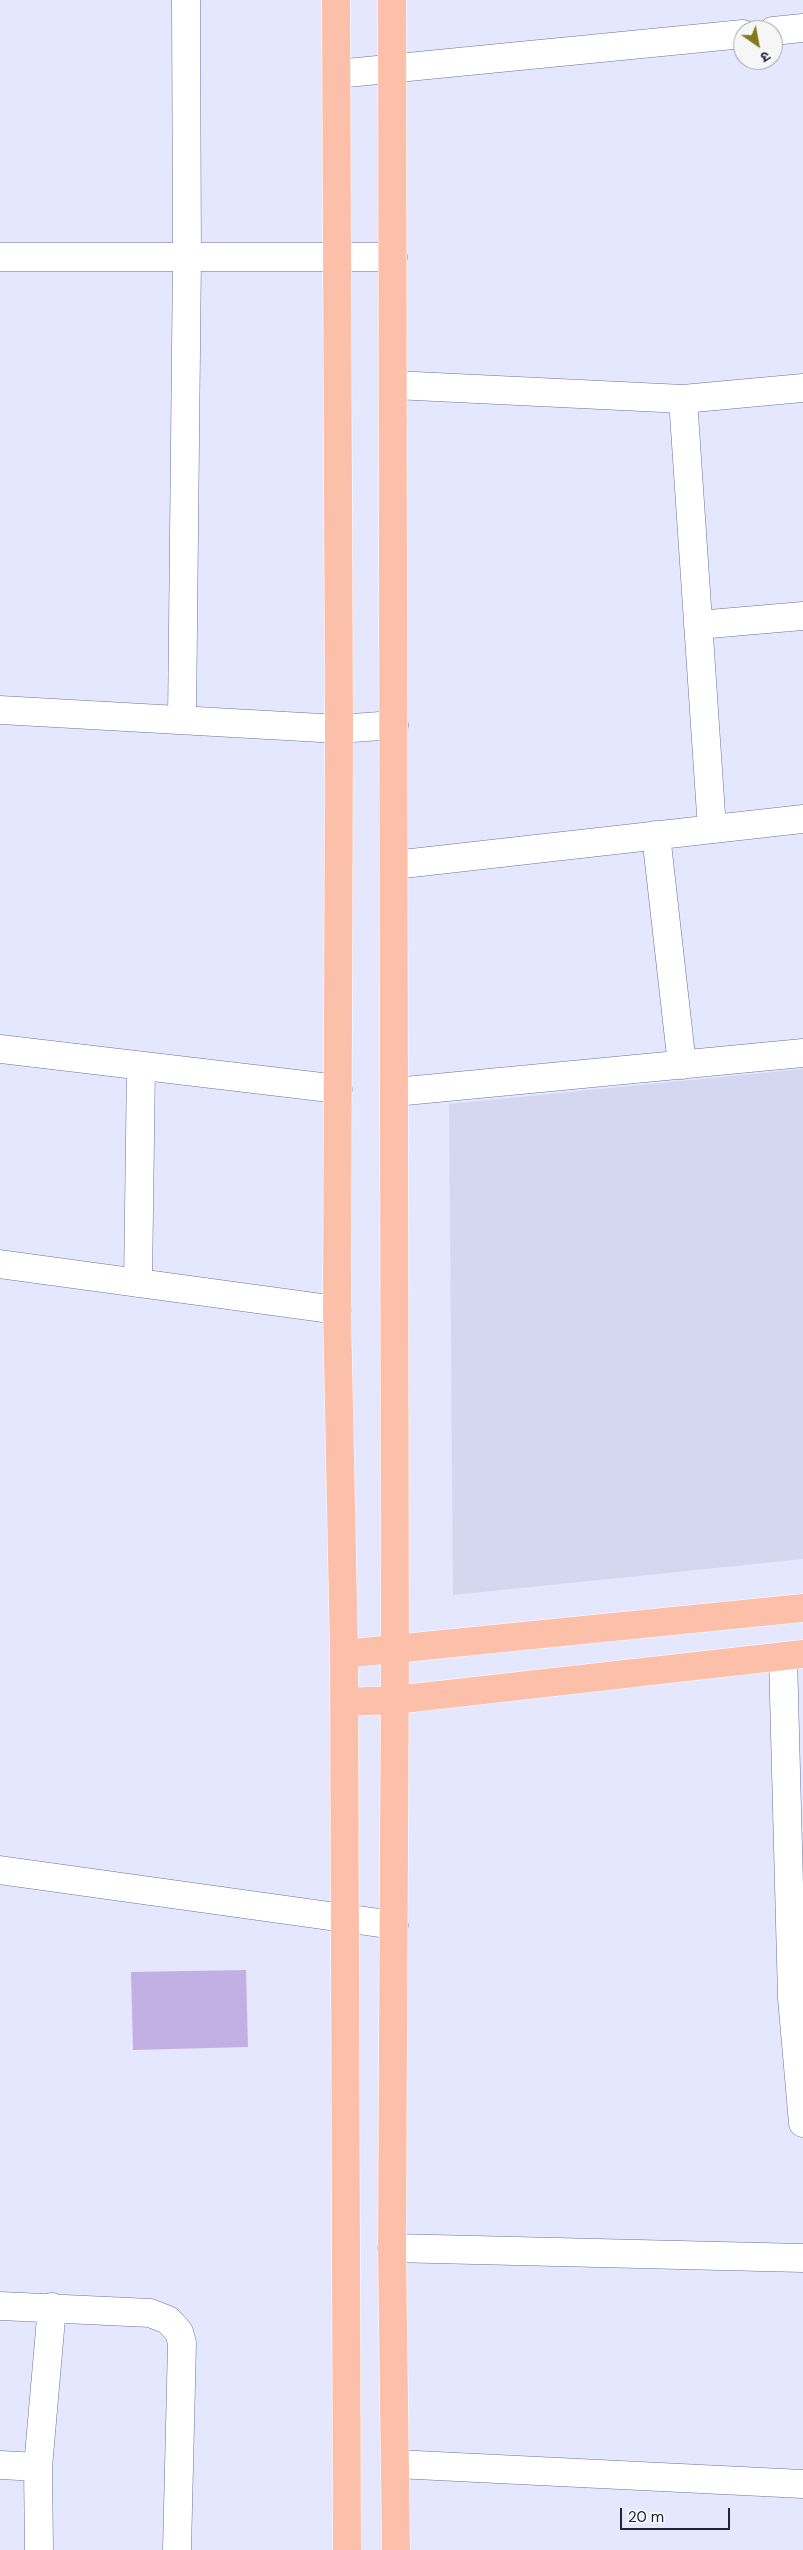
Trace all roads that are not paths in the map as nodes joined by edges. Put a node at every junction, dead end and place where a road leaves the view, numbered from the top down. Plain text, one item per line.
1 (186, 0) edge
2 (336, 0) edge
3 (392, 0) edge
4 (803, 28) edge
5 (783, 30) edge
6 (733, 35) edge
7 (392, 68) junction
8 (336, 74) junction
9 (187, 257) junction
10 (338, 257) junction
11 (393, 257) junction
12 (0, 258) edge
13 (394, 385) junction
14 (803, 388) edge
15 (683, 399) junction
16 (803, 616) edge
17 (698, 625) junction
18 (0, 710) edge
19 (182, 720) junction
20 (394, 725) junction
21 (340, 729) junction
22 (803, 818) edge
23 (712, 829) junction
24 (656, 835) junction
25 (394, 865) junction
26 (0, 1049) edge
27 (803, 1053) edge
28 (682, 1065) junction
29 (141, 1066) junction
30 (338, 1089) junction
31 (395, 1092) junction
32 (0, 1264) edge
33 (138, 1283) junction
34 (337, 1310) junction
35 (803, 1608) edge
36 (395, 1650) junction
37 (344, 1654) junction
38 (793, 1656) edge
39 (395, 1700) junction
40 (344, 1702) junction
41 (0, 1870) edge
42 (345, 1918) junction
43 (394, 1925) junction
44 (798, 1998) edge
45 (803, 2123) edge
46 (392, 2248) junction
47 (803, 2258) edge
48 (0, 2306) edge
49 (52, 2307) junction
50 (396, 2464) junction
51 (0, 2465) edge
52 (38, 2467) junction
53 (803, 2484) edge
54 (39, 2550) edge
55 (177, 2550) edge
56 (347, 2550) edge
57 (396, 2550) edge

1 - 9 street
2 - 8 main road
3 - 7 main road
4 - 5 street
6 - 7 street
7 - 8 street
7 - 11 main road
8 - 10 main road
9 - 10 street
9 - 12 street
9 - 19 street
10 - 11 street
10 - 21 main road
11 - 13 main road
13 - 15 street
13 - 20 main road
14 - 15 street
15 - 17 street
16 - 17 street
17 - 23 street
18 - 19 street
19 - 21 street
20 - 21 street
20 - 25 main road
21 - 30 main road
22 - 23 street
23 - 24 street
24 - 25 street
24 - 28 street
25 - 31 main road
26 - 29 street
27 - 28 street
28 - 31 street
29 - 30 street
29 - 33 street
30 - 34 main road
31 - 36 main road
32 - 33 street
33 - 34 street
34 - 37 main road
35 - 36 main road
36 - 37 main road
36 - 39 main road
37 - 40 main road
38 - 39 main road
38 - 44 street
39 - 40 main road
39 - 43 main road
40 - 42 main road
41 - 42 street
42 - 43 street
42 - 56 main road
43 - 46 main road
44 - 45 street
46 - 47 street
46 - 50 main road
48 - 49 street
49 - 52 street
49 - 55 street
50 - 53 street
50 - 57 main road
51 - 52 street
52 - 54 street

